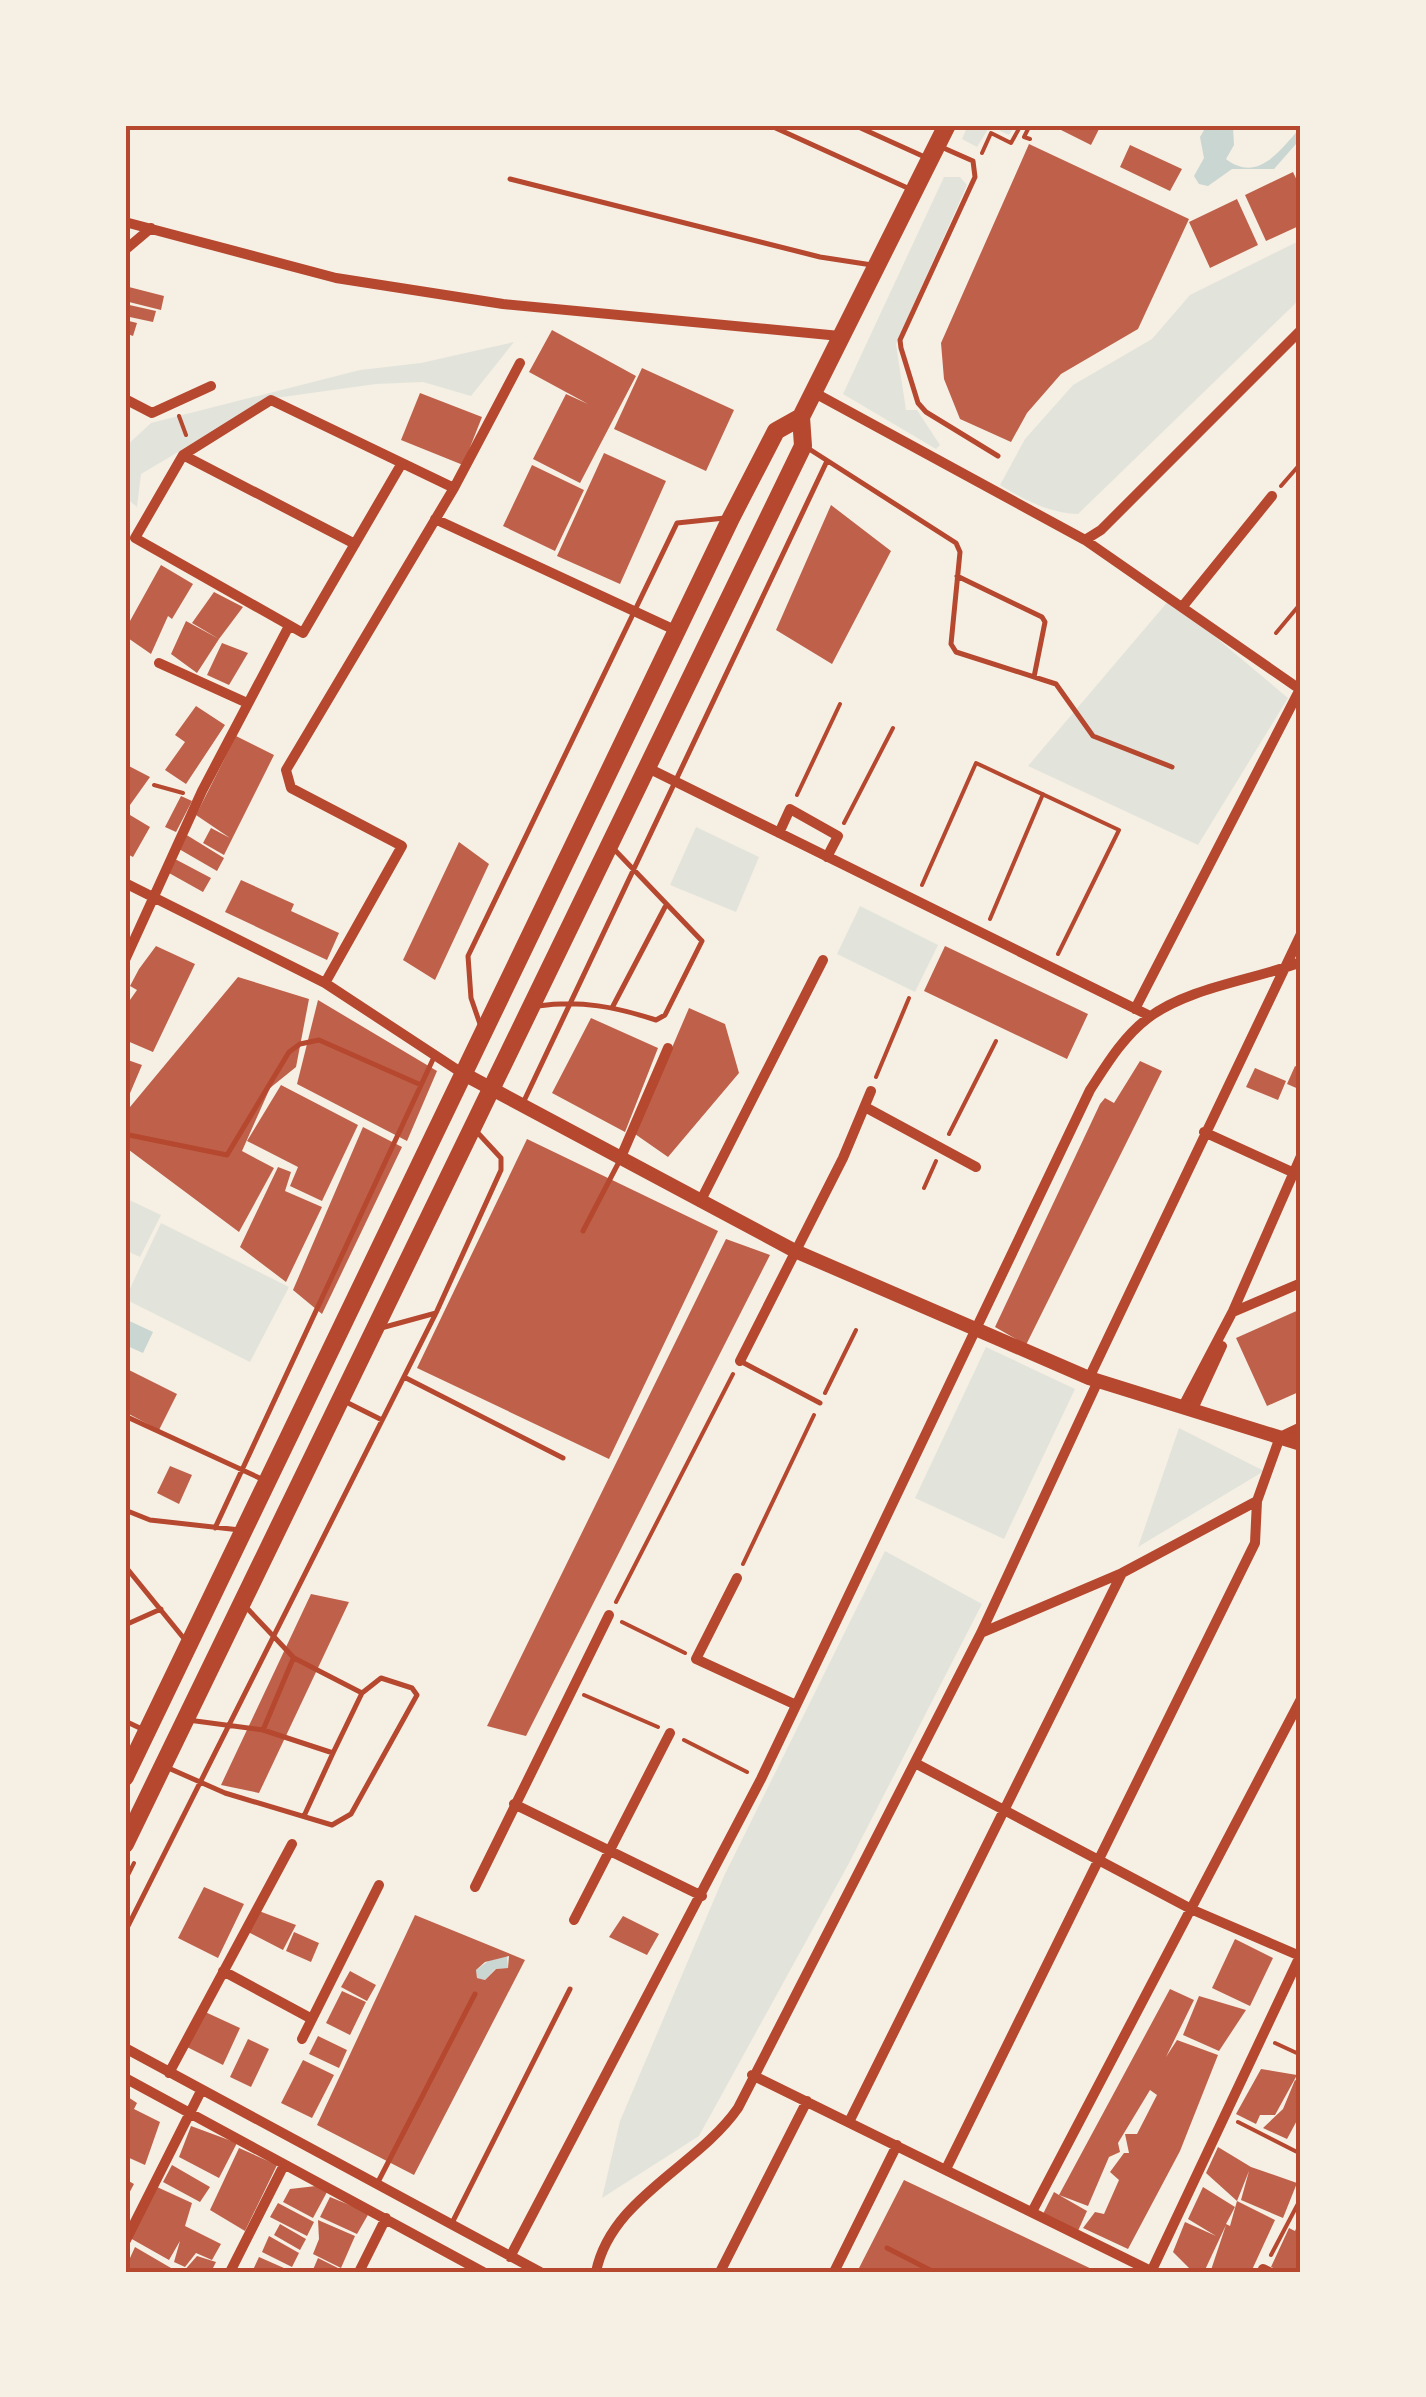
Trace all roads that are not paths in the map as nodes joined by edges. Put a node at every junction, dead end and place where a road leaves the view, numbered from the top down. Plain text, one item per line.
1 (769, 125) edge
2 (854, 125) edge
3 (938, 142) edge
4 (510, 178) dead end
5 (914, 191) junction
6 (125, 222) edge
7 (151, 228) junction
8 (125, 250) edge
9 (874, 265) junction
10 (1301, 330) edge
11 (840, 336) junction
12 (520, 363) dead end
13 (211, 386) dead end
14 (813, 392) junction
15 (125, 399) edge
16 (801, 417) junction
17 (803, 446) junction
18 (187, 452) junction
19 (998, 456) dead end
20 (826, 461) junction
21 (402, 464) junction
22 (454, 488) junction
23 (1272, 496) road end
24 (731, 518) junction
25 (436, 519) junction
26 (1085, 540) junction
27 (355, 544) junction
28 (957, 576) junction
29 (1183, 606) junction
30 (632, 612) junction
31 (289, 626) junction
32 (675, 630) junction
33 (159, 663) dead end
34 (1034, 677) junction
35 (1300, 689) edge
36 (246, 702) junction
37 (1172, 767) dead end
38 (648, 768) junction
39 (674, 781) junction
40 (779, 832) junction
41 (610, 845) junction
42 (827, 857) junction
43 (634, 872) junction
44 (125, 882) edge
45 (154, 898) junction
46 (665, 907) junction
47 (1301, 934) edge
48 (125, 960) edge
49 (823, 960) dead end
50 (1301, 962) edge
51 (1280, 970) junction
52 (325, 983) junction
53 (571, 1002) junction
54 (532, 1006) junction
55 (613, 1006) junction
56 (1135, 1009) junction
57 (1150, 1016) junction
58 (482, 1031) junction
59 (668, 1048) dead end
60 (435, 1055) junction
61 (462, 1073) junction
62 (421, 1086) junction
63 (491, 1089) junction
64 (871, 1091) road end
65 (522, 1106) junction
66 (864, 1107) junction
67 (473, 1127) junction
68 (1204, 1132) junction
69 (129, 1136) dead end
70 (1301, 1156) edge
71 (621, 1157) junction
72 (976, 1167) dead end
73 (1292, 1172) junction
74 (700, 1202) junction
75 (583, 1230) dead end
76 (796, 1251) junction
77 (1301, 1283) edge
78 (1233, 1312) junction
79 (436, 1313) junction
80 (976, 1329) junction
81 (375, 1330) junction
82 (740, 1361) joint
83 (404, 1376) junction
84 (1094, 1379) junction
85 (341, 1399) junction
86 (820, 1404) road end
87 (1187, 1410) junction
88 (125, 1416) edge
89 (382, 1420) junction
90 (1301, 1426) edge
91 (1280, 1437) junction
92 (1301, 1444) edge
93 (562, 1458) dead end
94 (243, 1469) junction
95 (267, 1482) junction
96 (1257, 1501) junction
97 (125, 1510) edge
98 (216, 1528) junction
99 (243, 1531) junction
100 (125, 1566) edge
101 (1122, 1573) junction
102 (737, 1578) road end
103 (242, 1603) junction
104 (160, 1609) junction
105 (610, 1615) road end
106 (125, 1625) edge
107 (981, 1633) junction
108 (274, 1636) junction
109 (189, 1644) junction
110 (294, 1658) junction
111 (362, 1693) junction
112 (1301, 1700) edge
113 (794, 1704) junction
114 (186, 1719) junction
115 (125, 1721) edge
116 (228, 1726) junction
117 (263, 1730) junction
118 (146, 1731) junction
119 (670, 1733) dead end
120 (333, 1753) junction
121 (915, 1762) junction
122 (163, 1765) junction
123 (125, 1777) edge
124 (200, 1784) junction
125 (514, 1804) junction
126 (1006, 1809) junction
127 (304, 1816) junction
128 (125, 1844) edge
129 (292, 1844) dead end
130 (611, 1849) junction
131 (1102, 1860) junction
132 (379, 1885) dead end
133 (475, 1888) dead end
134 (702, 1896) junction
135 (1193, 1910) junction
136 (574, 1920) dead end
137 (125, 1932) edge
138 (1300, 1955) edge
139 (224, 1972) junction
140 (570, 1990) dead end
141 (475, 1994) dead end
142 (312, 2020) junction
143 (302, 2039) dead end
144 (125, 2048) edge
145 (168, 2073) junction
146 (752, 2075) junction
147 (125, 2078) edge
148 (201, 2091) junction
149 (807, 2101) junction
150 (188, 2114) junction
151 (850, 2120) junction
152 (897, 2145) junction
153 (284, 2166) junction
154 (947, 2167) junction
155 (376, 2186) junction
156 (1032, 2210) junction
157 (386, 2218) junction
158 (451, 2226) junction
159 (125, 2242) edge
160 (887, 2248) dead end
161 (510, 2257) junction
162 (230, 2272) edge
163 (359, 2272) edge
164 (481, 2272) edge
165 (540, 2272) edge
166 (596, 2272) edge
167 (720, 2272) edge
168 (834, 2272) edge
169 (934, 2272) edge
170 (1151, 2272) edge

1 - 5 lane
2 - 3 lane
3 - 5 main road
3 - 19 lane
4 - 9 lane
5 - 9 main road
6 - 7 street
7 - 8 street
7 - 11 street
9 - 11 main road
10 - 26 street
11 - 14 main road
12 - 22 street
13 - 15 street
14 - 16 main road
14 - 26 street
16 - 17 main road
16 - 24 main road
17 - 20 lane
17 - 38 main road
18 - 21 street
18 - 27 street
18 - 31 street
20 - 28 lane
20 - 39 lane
21 - 22 street
21 - 27 street
22 - 25 street
23 - 29 street
24 - 30 lane
24 - 32 main road
25 - 30 street
25 - 52 street
26 - 29 street
27 - 31 street
28 - 34 lane
28 - 34 lane
29 - 35 street
30 - 32 street
30 - 58 lane
31 - 36 street
32 - 58 main road
33 - 36 street
34 - 37 lane
35 - 56 street
36 - 45 street
38 - 39 street
38 - 41 main road
39 - 40 street
39 - 43 lane
40 - 42 street
40 - 42 street
41 - 43 lane
41 - 54 main road
42 - 56 street
43 - 46 lane
43 - 53 lane
44 - 45 street
45 - 48 street
45 - 52 street
46 - 55 lane
46 - 55 lane
47 - 51 street
49 - 74 street
50 - 51 street
51 - 57 street
51 - 68 street
52 - 60 street
53 - 54 lane
53 - 55 lane
53 - 65 lane
54 - 63 main road
56 - 57 street
57 - 80 street
58 - 61 main road
59 - 71 street
60 - 61 street
60 - 62 lane
61 - 63 street
61 - 95 main road
62 - 69 lane
62 - 94 lane
63 - 65 street
63 - 67 main road
64 - 66 street
65 - 71 street
66 - 72 street
66 - 76 street
67 - 79 lane
67 - 81 main road
68 - 73 street
68 - 84 street
70 - 73 street
71 - 74 street
71 - 75 lane
73 - 78 street
74 - 76 street
76 - 80 street
76 - 82 street
77 - 78 street
78 - 87 street
79 - 81 lane
79 - 83 lane
80 - 84 street
80 - 113 street
81 - 85 main road
82 - 86 lane
83 - 89 lane
83 - 93 lane
84 - 87 street
84 - 107 street
85 - 89 lane
85 - 103 main road
87 - 91 street
88 - 94 lane
89 - 108 lane
90 - 91 street
91 - 92 street
91 - 96 street
94 - 95 lane
94 - 98 lane
95 - 99 main road
96 - 101 street
96 - 131 street
97 - 98 lane
98 - 99 lane
99 - 109 main road
100 - 104 lane
101 - 107 street
101 - 126 street
102 - 113 street
103 - 108 lane
103 - 114 main road
104 - 106 lane
104 - 109 lane
105 - 125 street
107 - 121 street
108 - 110 lane
108 - 116 lane
109 - 118 main road
110 - 111 lane
110 - 117 lane
111 - 120 lane
111 - 127 lane
112 - 135 street
113 - 134 street
114 - 116 lane
114 - 122 main road
115 - 118 lane
116 - 117 lane
116 - 124 lane
117 - 120 lane
118 - 123 main road
119 - 130 street
120 - 127 lane
121 - 126 street
121 - 146 street
122 - 124 lane
122 - 128 main road
124 - 127 lane
124 - 137 lane
125 - 130 street
125 - 133 street
126 - 131 street
126 - 151 street
129 - 139 street
130 - 134 street
130 - 136 street
131 - 135 street
131 - 154 street
132 - 142 street
134 - 161 street
135 - 138 street
135 - 156 street
138 - 170 street
139 - 142 street
139 - 145 street
140 - 158 lane
141 - 155 lane
142 - 143 street
144 - 145 street
145 - 148 street
146 - 149 street
146 - 166 street
147 - 150 street
148 - 150 street
148 - 155 street
149 - 151 street
149 - 167 street
150 - 153 street
150 - 159 street
151 - 152 street
152 - 154 street
152 - 168 street
153 - 157 street
153 - 162 street
154 - 156 street
155 - 158 street
156 - 170 street
157 - 163 street
157 - 164 street
158 - 161 street
160 - 169 lane
161 - 165 street

